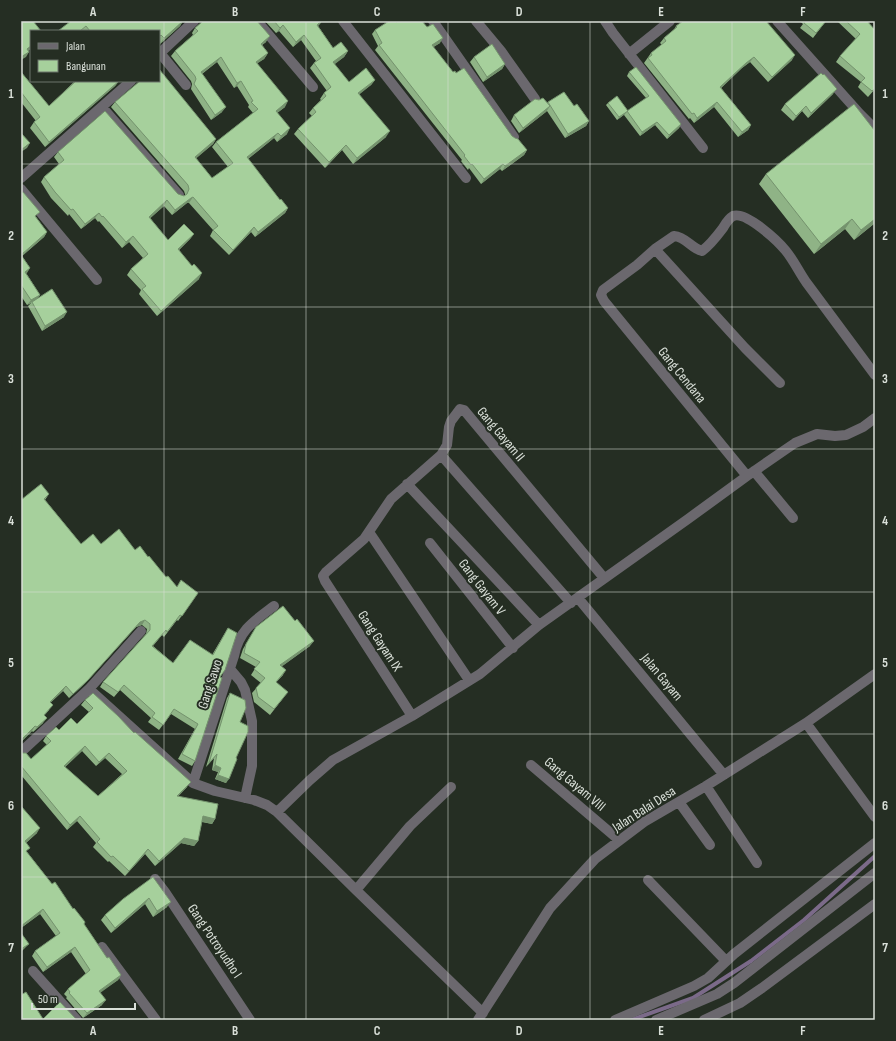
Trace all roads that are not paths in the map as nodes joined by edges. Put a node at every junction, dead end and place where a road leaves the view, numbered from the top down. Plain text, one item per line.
1 (194, 21) edge
2 (257, 21) edge
3 (343, 21) edge
4 (432, 21) edge
5 (476, 21) edge
6 (605, 21) edge
7 (670, 21) edge
8 (777, 21) edge
9 (160, 54) edge
10 (629, 54) junction
11 (130, 82) edge
12 (186, 85) dead end
13 (312, 87) dead end
14 (535, 99) edge
15 (102, 107) junction
16 (875, 129) edge
17 (514, 137) edge
18 (703, 148) dead end
19 (21, 178) edge
20 (466, 178) dead end
21 (21, 189) edge
22 (179, 195) edge
23 (655, 249) junction
24 (97, 280) dead end
25 (875, 375) edge
26 (780, 383) dead end
27 (875, 418) edge
28 (440, 455) junction
29 (750, 473) junction
30 (407, 484) junction
31 (793, 518) dead end
32 (369, 532) junction
33 (430, 542) dead end
34 (604, 578) junction
35 (325, 581) joint
36 (574, 601) junction
37 (274, 606) dead end
38 (539, 625) junction
39 (141, 631) dead end
40 (513, 648) junction
41 (230, 669) junction
42 (875, 674) edge
43 (469, 680) junction
44 (89, 689) junction
45 (412, 716) junction
46 (806, 723) junction
47 (21, 752) edge
48 (531, 765) dead end
49 (724, 775) junction
50 (193, 783) junction
51 (706, 786) junction
52 (451, 787) dead end
53 (245, 798) junction
54 (679, 802) junction
55 (277, 812) junction
56 (875, 817) edge
57 (619, 840) junction
58 (875, 843) edge
59 (710, 845) dead end
60 (757, 863) dead end
61 (875, 873) edge
62 (155, 879) edge
63 (648, 880) dead end
64 (356, 890) junction
65 (875, 904) edge
66 (102, 947) dead end
67 (726, 961) junction
68 (33, 971) dead end
69 (709, 979) junction
70 (716, 992) junction
71 (481, 1016) edge
72 (77, 1020) edge
73 (156, 1020) edge
74 (250, 1020) edge
75 (615, 1020) edge
76 (656, 1020) edge
77 (704, 1020) edge

1 - 9 street
2 - 13 street
3 - 20 street
4 - 17 street
5 - 14 street
6 - 10 street
7 - 10 street
8 - 16 street
9 - 12 street
10 - 18 street
11 - 15 street
15 - 19 street
15 - 22 street
21 - 24 street
23 - 25 street
23 - 26 street
23 - 29 street, Gang Cendana
27 - 29 street
28 - 30 street, Gang Gayam II
28 - 34 street, Gang Gayam II
28 - 36 street, Jalan Gayam
29 - 31 street, Gang Cendana
29 - 34 street
30 - 32 street, Gang Gayam II
30 - 38 street
32 - 35 street, Gang Gayam II
32 - 43 street
33 - 40 street, Gang Gayam V
34 - 36 street
35 - 45 street, Gang Gayam IX
36 - 38 street
36 - 49 street, Jalan Gayam
37 - 41 street, Gang Sawo
38 - 40 street
39 - 44 street
40 - 43 street
41 - 50 street, Gang Sawo
41 - 53 street
42 - 46 street, Jalan Balai Desa
43 - 45 street
44 - 47 street
44 - 50 street
45 - 55 street
46 - 49 street, Jalan Balai Desa
46 - 56 street
48 - 57 street, Gang Gayam VIII
49 - 51 street, Jalan Balai Desa
50 - 53 street
51 - 54 street, Jalan Balai Desa
51 - 60 street
52 - 64 street
53 - 55 street
54 - 57 street, Jalan Balai Desa
54 - 59 street
55 - 64 street
57 - 71 street, Jalan Balai Desa
58 - 67 street
61 - 70 street
62 - 74 street, Gang Potroyudho I
63 - 67 street
64 - 71 street
65 - 77 street
66 - 73 street
67 - 69 street
68 - 72 street
69 - 70 street
69 - 75 street
70 - 76 street

